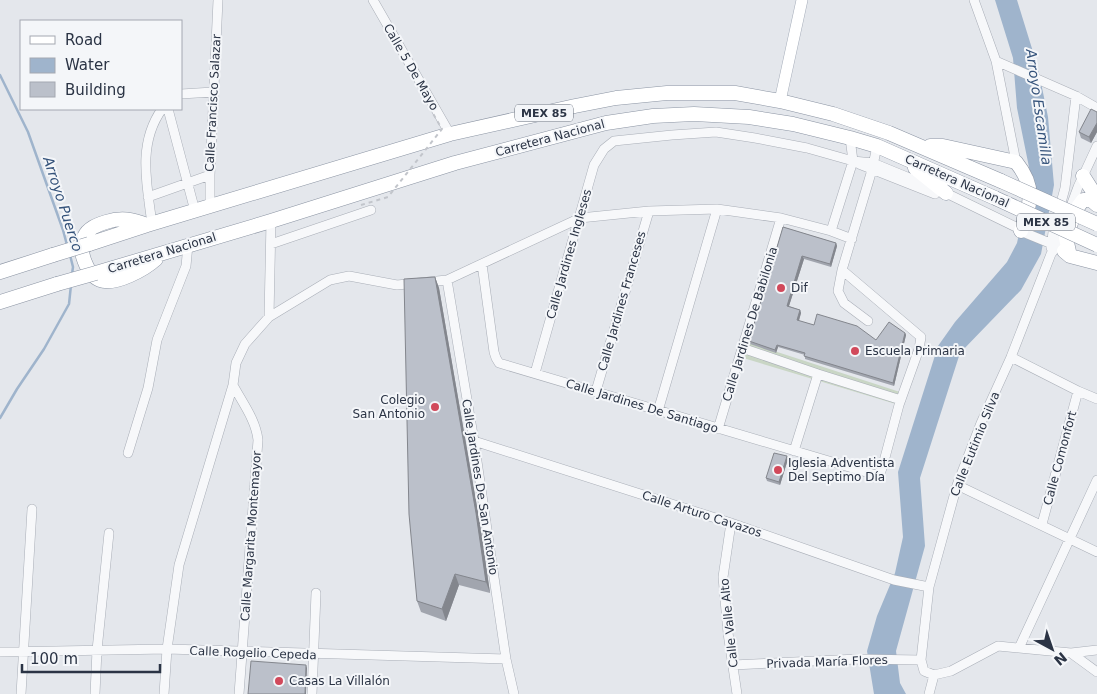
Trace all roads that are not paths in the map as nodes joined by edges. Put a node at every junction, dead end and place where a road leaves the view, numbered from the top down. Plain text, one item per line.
1 (218, 0) edge
2 (373, 0) edge
3 (802, 0) edge
4 (974, 0) edge
5 (996, 61) junction
6 (213, 92) junction
7 (182, 94) edge
8 (1076, 96) junction
9 (780, 101) junction
10 (1097, 108) edge
11 (162, 110) edge
12 (168, 110) edge
13 (450, 134) junction
14 (850, 138) junction
15 (877, 146) junction
16 (922, 146) junction
17 (1097, 146) edge
18 (896, 154) junction
19 (853, 161) junction
20 (1016, 162) junction
21 (873, 166) junction
22 (210, 174) junction
23 (1083, 176) junction
24 (188, 182) junction
25 (946, 193) junction
26 (148, 197) junction
27 (1097, 198) edge
28 (1097, 204) edge
29 (210, 206) junction
30 (717, 209) junction
31 (371, 210) dead end
32 (195, 211) junction
33 (649, 211) junction
34 (580, 218) junction
35 (782, 218) junction
36 (271, 221) junction
37 (149, 224) junction
38 (1097, 224) edge
39 (831, 231) junction
40 (1024, 231) junction
41 (852, 240) junction
42 (271, 244) junction
43 (188, 245) junction
44 (1097, 245) edge
45 (1052, 246) junction
46 (162, 253) junction
47 (1070, 256) junction
48 (1097, 263) edge
49 (482, 264) junction
50 (842, 270) junction
51 (0, 272) edge
52 (447, 280) junction
53 (0, 302) edge
54 (269, 317) junction
55 (868, 321) dead end
56 (742, 348) junction
57 (1011, 357) junction
58 (535, 373) junction
59 (818, 374) junction
60 (233, 385) junction
61 (596, 391) junction
62 (1078, 391) junction
63 (1097, 399) edge
64 (901, 400) junction
65 (658, 411) junction
66 (718, 429) junction
67 (474, 441) junction
68 (794, 451) junction
69 (128, 453) dead end
70 (1097, 480) edge
71 (957, 485) junction
72 (32, 509) dead end
73 (731, 523) junction
74 (1042, 524) junction
75 (109, 533) dead end
76 (1070, 539) junction
77 (1097, 552) edge
78 (929, 587) junction
79 (316, 593) dead end
80 (1019, 648) junction
81 (167, 649) junction
82 (97, 650) junction
83 (1097, 650) edge
84 (23, 651) junction
85 (0, 652) edge
86 (242, 652) junction
87 (1071, 653) junction
88 (313, 655) junction
89 (506, 659) junction
90 (921, 660) junction
91 (733, 665) junction
92 (1097, 672) edge
93 (934, 675) junction
94 (21, 694) edge
95 (95, 694) edge
96 (164, 694) edge
97 (239, 694) edge
98 (312, 694) edge
99 (514, 694) edge
100 (737, 694) edge
101 (929, 694) edge

1 - 6 street, Calle Francisco Salazar
2 - 13 street, Calle 5 De Mayo
3 - 9 main road
4 - 5 street
5 - 8 street
5 - 20 street
6 - 7 street
6 - 22 street, Calle Francisco Salazar
8 - 10 street
8 - 45 street, Calle Eutimio Silva
9 - 13 highway, Carretera Nacional / MEX 85
9 - 16 highway, Carretera Nacional / MEX 85
11 - 26 street
12 - 24 street
13 - 29 highway, Carretera Nacional / MEX 85
14 - 15 highway, Carretera Nacional / MEX 85
14 - 19 street
14 - 36 highway, Carretera Nacional / MEX 85
15 - 18 highway, Carretera Nacional / MEX 85
15 - 21 street
16 - 20 highway, MEX 85
16 - 38 highway, Carretera Nacional / MEX 85, bridge
17 - 23 street, Calle Eutimio Silva
18 - 25 highway, MEX 85
18 - 44 highway, Carretera Nacional / MEX 85, bridge
19 - 21 street
19 - 34 street, Calle Jardines Ingleses
19 - 39 street
20 - 40 highway, MEX 85
21 - 25 street
21 - 40 street, MEX 85
21 - 41 street
22 - 24 street
22 - 29 street, Calle Francisco Salazar
23 - 27 highway
23 - 45 street, Calle Eutimio Silva
24 - 26 street
24 - 32 street
25 - 40 street, MEX 85
26 - 37 street
28 - 47 highway, MEX 85
29 - 32 highway, Carretera Nacional / MEX 85
30 - 33 street
30 - 35 street
30 - 65 street
31 - 42 street
32 - 37 highway, Carretera Nacional / MEX 85
33 - 34 street
33 - 61 street, Calle Jardines Franceses
34 - 49 street
34 - 58 street, Calle Jardines Ingleses
35 - 39 street
35 - 56 street, Calle Jardines De Babilonia
36 - 42 street
36 - 43 highway, Carretera Nacional / MEX 85
37 - 46 highway, MEX 85
37 - 51 highway, Carretera Nacional / MEX 85, bridge
39 - 41 street
40 - 45 street, MEX 85
41 - 50 street
42 - 54 street
43 - 46 highway, Carretera Nacional / MEX 85
43 - 69 street
45 - 47 highway, MEX 85
45 - 57 street, Calle Eutimio Silva
46 - 53 highway, Carretera Nacional / MEX 85, bridge
47 - 48 highway, MEX 85
49 - 52 street
49 - 58 street, Calle Jardines De Santiago
50 - 55 street
50 - 64 street
52 - 54 street
52 - 67 street, Calle Jardines De San Antonio
54 - 60 street
56 - 59 street
56 - 66 street, Calle Jardines De Babilonia
57 - 62 street
57 - 71 street, Calle Eutimio Silva
58 - 61 street, Calle Jardines De Santiago
59 - 64 street
59 - 68 street
60 - 81 street
60 - 86 street, Calle Margarita Montemayor
61 - 65 street, Calle Jardines De Santiago
62 - 63 street
62 - 74 street, Calle Comonfort
64 - 68 street, Calle Jardines De Santiago
65 - 66 street, Calle Jardines De Santiago
66 - 68 street, Calle Jardines De Santiago
67 - 73 street, Calle Arturo Cavazos
67 - 89 street, Calle Jardines De San Antonio
70 - 76 street
71 - 74 street
71 - 78 street, Calle Eutimio Silva
72 - 84 street
73 - 78 street, Calle Arturo Cavazos
73 - 91 street, Calle Valle Alto
74 - 76 street
75 - 82 street
76 - 77 street
76 - 80 street
78 - 90 street, Calle Eutimio Silva
79 - 88 street
80 - 87 street
80 - 93 street
81 - 82 street, Calle Rogelio Cepeda
81 - 86 street, Calle Rogelio Cepeda
81 - 96 street
82 - 84 street, Calle Rogelio Cepeda
82 - 95 street
83 - 87 street
84 - 85 street, Calle Rogelio Cepeda
84 - 94 street
86 - 88 street, Calle Rogelio Cepeda
86 - 97 street, Calle Margarita Montemayor
87 - 92 street
88 - 89 street, Calle Rogelio Cepeda
88 - 98 street
89 - 99 street, Calle Jardines De San Antonio
90 - 91 street, Privada María Flores
90 - 93 street, Calle Eutimio Silva
91 - 100 street, Calle Valle Alto
93 - 101 street

